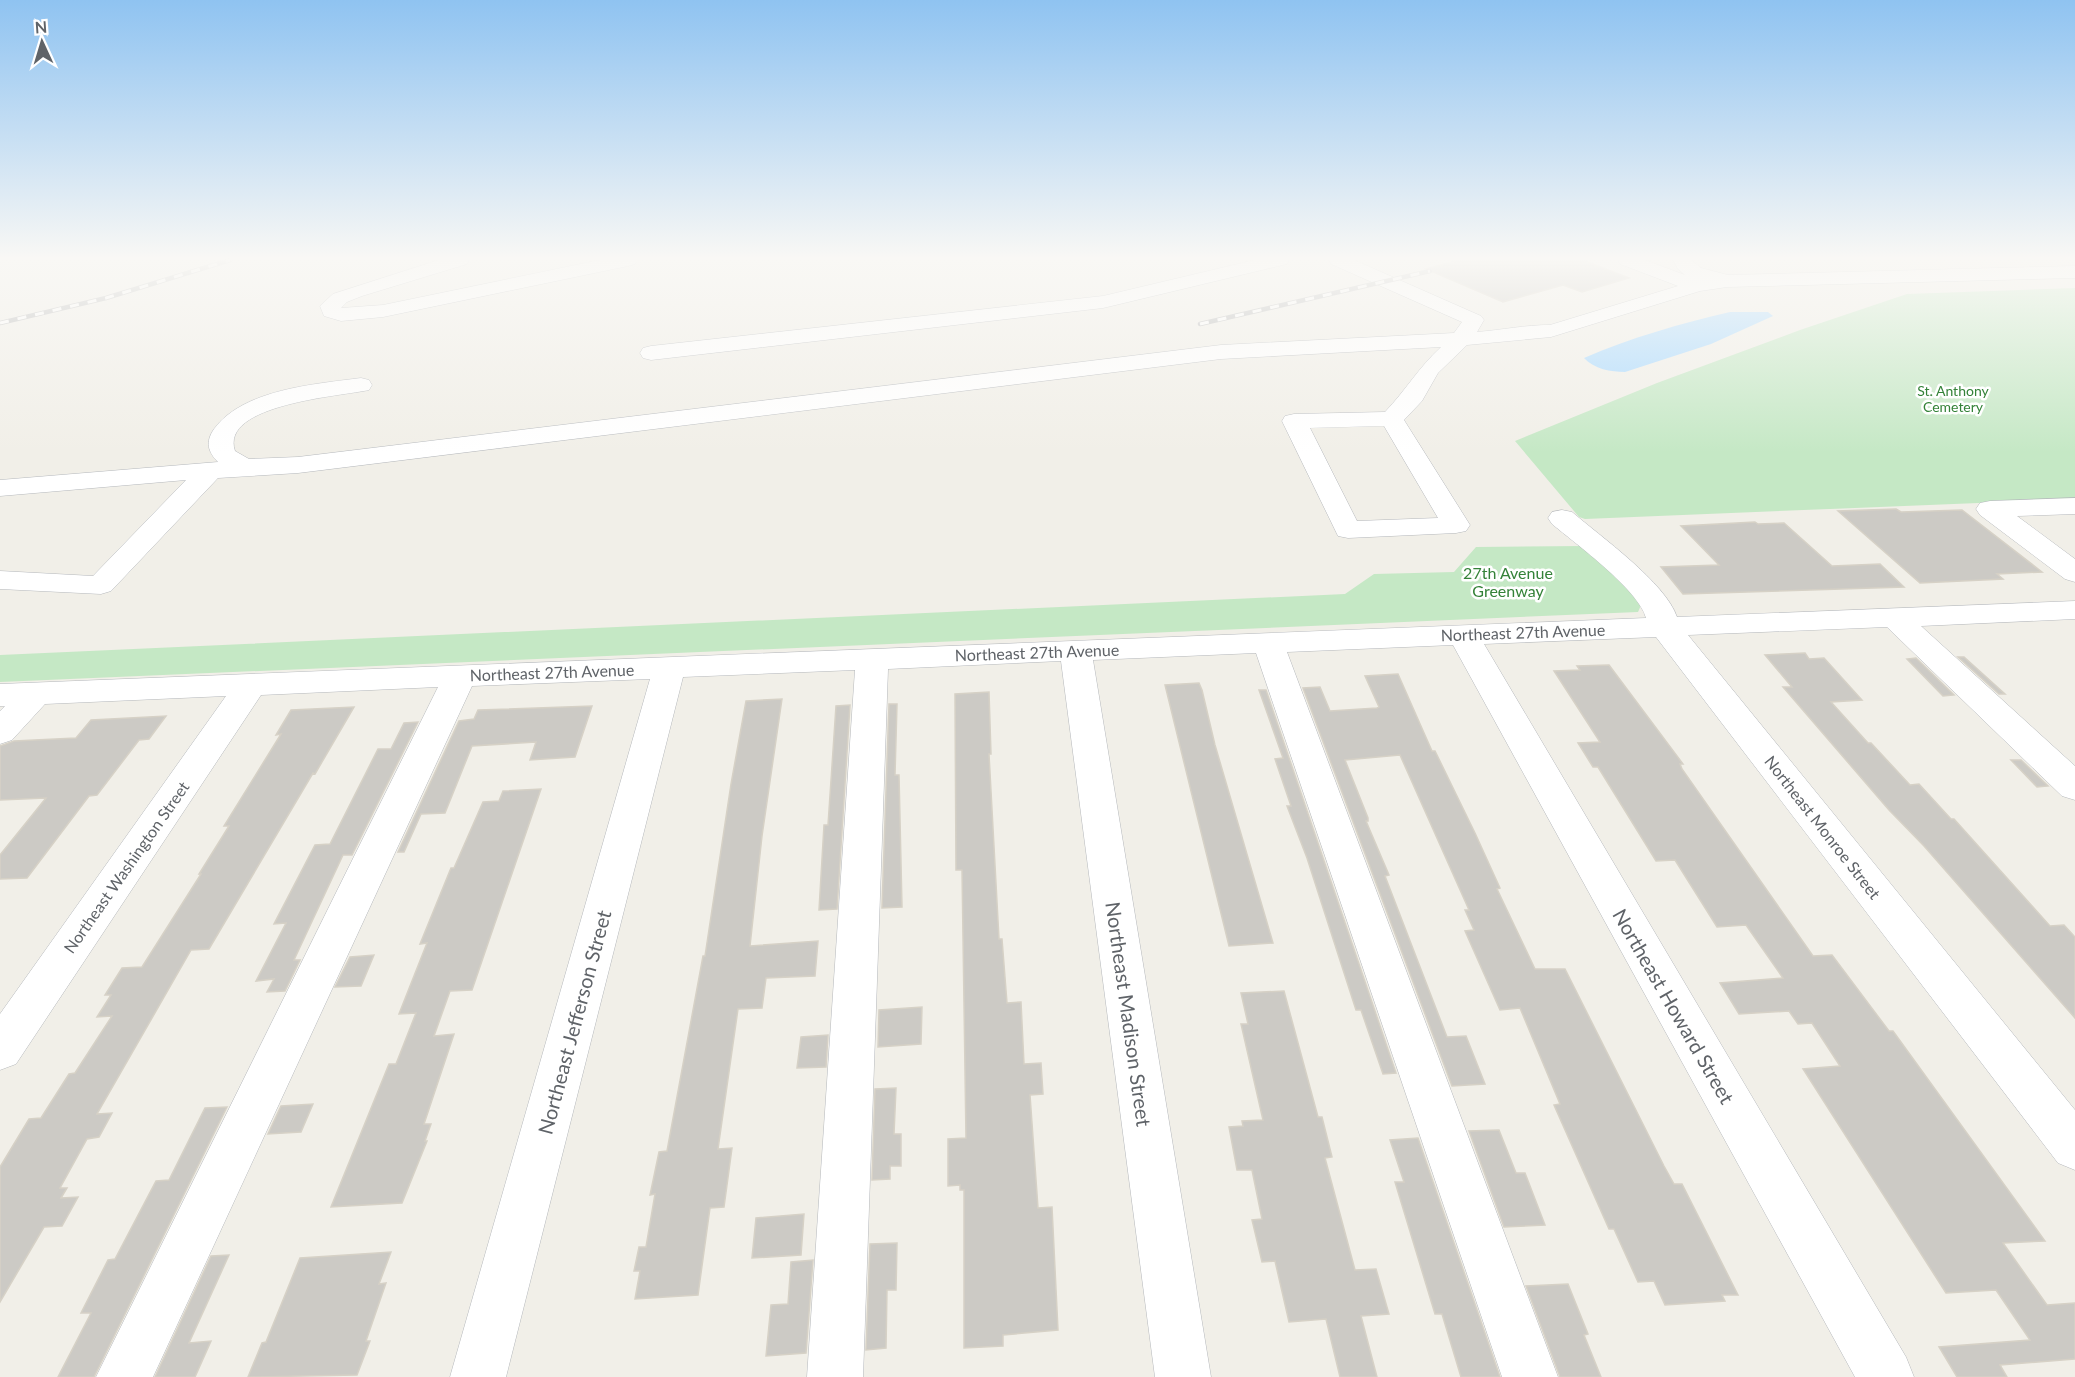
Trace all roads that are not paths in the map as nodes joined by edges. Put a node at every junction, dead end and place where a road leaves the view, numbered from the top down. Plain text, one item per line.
1 (906, 324) edge
2 (1460, 324) edge
3 (1572, 324) edge
4 (1468, 329) junction
5 (651, 353) dead end
6 (361, 385) dead end
7 (1392, 418) junction
8 (267, 466) junction
9 (210, 471) junction
10 (0, 488) edge
11 (2075, 506) edge
12 (1562, 518) dead end
13 (2075, 573) edge
14 (0, 580) edge
15 (2075, 610) edge
16 (1894, 617) junction
17 (1664, 626) junction
18 (1462, 635) junction
19 (1268, 643) junction
20 (1076, 651) junction
21 (872, 659) junction
22 (669, 667) junction
23 (460, 676) junction
24 (251, 685) junction
25 (34, 693) junction
26 (0, 695) edge
27 (0, 732) edge
28 (2075, 788) edge
29 (0, 1050) edge
30 (2075, 1147) edge
31 (124, 1377) edge
32 (478, 1377) edge
33 (835, 1377) edge
34 (1183, 1377) edge
35 (1530, 1377) edge
36 (1886, 1377) edge

1 - 5 street
2 - 4 street
3 - 4 street
4 - 7 street
4 - 8 street
6 - 8 street
7 - 7 street
8 - 9 street
9 - 10 street
9 - 14 street
11 - 13 street
12 - 17 street, Northeast Monroe Street
15 - 16 street, Northeast 27th Avenue
16 - 17 street, Northeast 27th Avenue
16 - 28 street
17 - 18 street, Northeast 27th Avenue
17 - 30 street, Northeast Monroe Street
18 - 19 street, Northeast 27th Avenue
18 - 36 street, Northeast Howard Street
19 - 20 street, Northeast 27th Avenue
19 - 35 street
20 - 21 street, Northeast 27th Avenue
20 - 34 street, Northeast Madison Street
21 - 22 street, Northeast 27th Avenue
21 - 33 street
22 - 23 street, Northeast 27th Avenue
22 - 32 street, Northeast Jefferson Street
23 - 24 street, Northeast 27th Avenue
23 - 31 street
24 - 25 street, Northeast 27th Avenue
24 - 29 street, Northeast Washington Street
25 - 26 street, Northeast 27th Avenue
25 - 27 street

